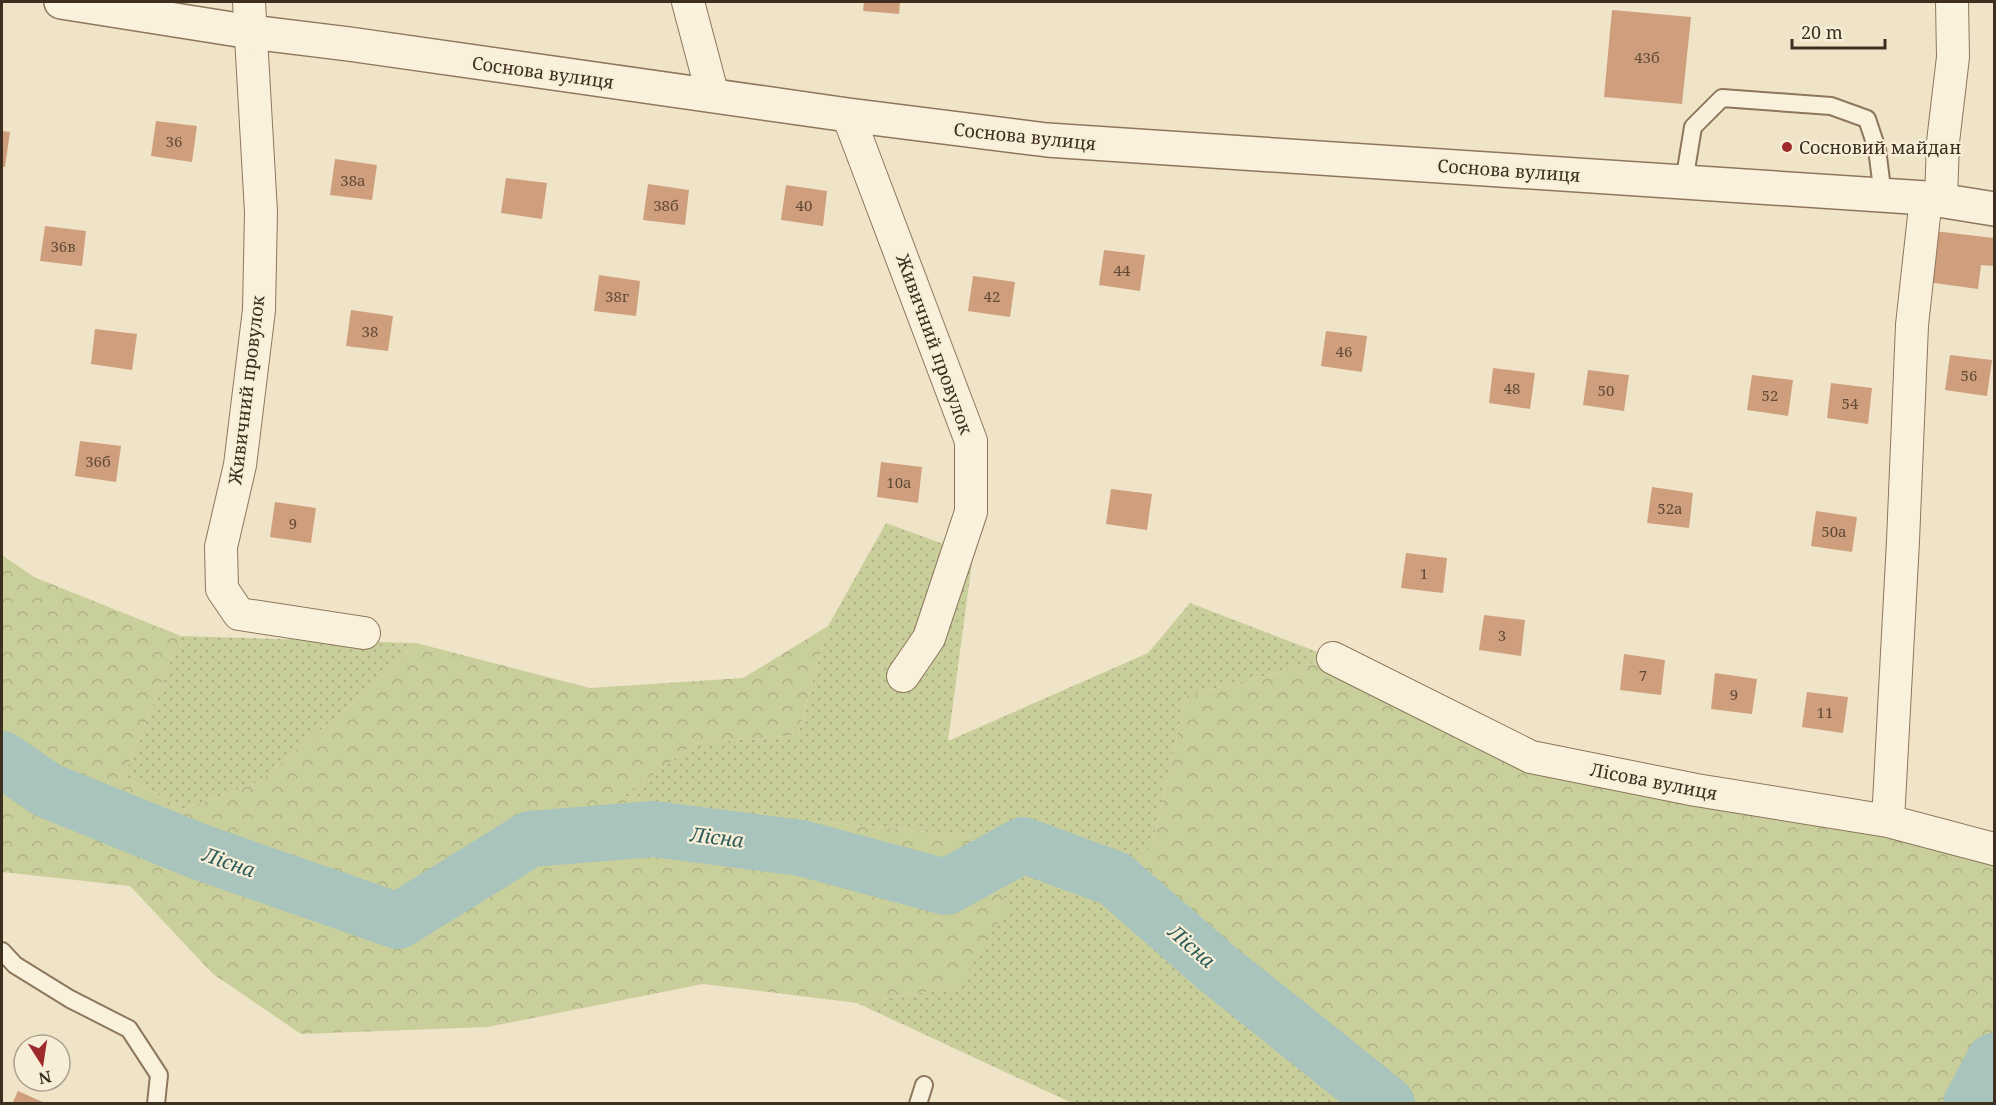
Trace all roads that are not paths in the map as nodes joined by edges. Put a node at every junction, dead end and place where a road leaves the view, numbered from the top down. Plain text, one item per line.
1 (61, 2) edge
2 (688, 2) edge
3 (1952, 2) edge
4 (250, 17) edge
5 (713, 96) junction
6 (848, 115) junction
7 (1684, 182) junction
8 (1883, 196) junction
9 (1934, 198) junction
10 (1995, 209) edge
11 (364, 633) dead end
12 (1333, 658) dead end
13 (903, 676) dead end
14 (1888, 821) junction
15 (1995, 849) edge
16 (2, 951) edge
17 (924, 1085) dead end
18 (156, 1104) edge
19 (918, 1104) edge

1 - 4 street, Соснова вулиця
2 - 5 street
3 - 9 street
4 - 5 street, Соснова вулиця
4 - 11 street, Живичний провулок
5 - 6 street, Соснова вулиця
6 - 7 street, Соснова вулиця
6 - 13 street, Живичний провулок
7 - 8 street, Соснова вулиця
7 - 8 lane
8 - 9 street, Соснова вулиця
9 - 10 street, Соснова вулиця
9 - 14 street
12 - 14 street, Лісова вулиця
14 - 15 street, Лісова вулиця
16 - 18 lane
17 - 19 lane

